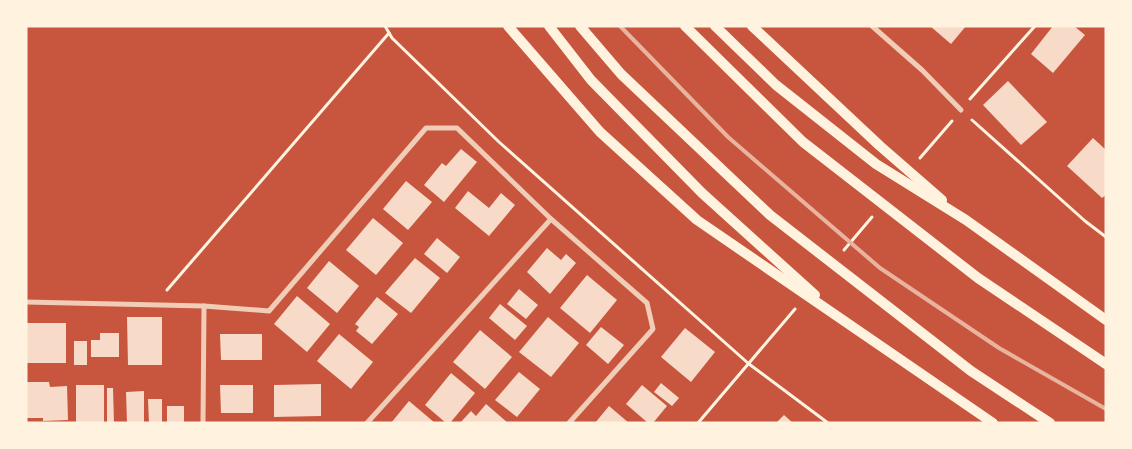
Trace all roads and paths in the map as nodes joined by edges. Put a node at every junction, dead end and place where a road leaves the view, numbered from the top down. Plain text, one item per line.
1 (385, 26) edge
2 (508, 26) edge
3 (549, 26) edge
4 (580, 26) edge
5 (685, 26) edge
6 (715, 26) edge
7 (752, 26) edge
8 (872, 26) edge
9 (1034, 26) edge
10 (389, 33) junction
11 (960, 110) junction
12 (917, 162) dead end
13 (873, 215) dead end
14 (550, 219) junction
15 (966, 220) junction
16 (1106, 237) edge
17 (842, 252) dead end
18 (26, 302) edge
19 (798, 304) dead end
20 (154, 305) junction
21 (204, 306) junction
22 (1106, 320) edge
23 (848, 324) junction
24 (749, 364) junction
25 (1106, 364) edge
26 (202, 423) edge
27 (367, 423) edge
28 (569, 423) edge
29 (698, 423) edge
30 (828, 423) edge
31 (993, 423) edge
32 (1050, 423) edge

1 - 10 path
2 - 23 main road
3 - 23 main road
4 - 32 main road
5 - 25 main road
6 - 15 main road
7 - 15 main road
8 - 11 street
9 - 11 path
10 - 20 path
10 - 24 path
11 - 12 path
11 - 16 path
13 - 17 path
14 - 21 street
14 - 27 street
14 - 28 street
15 - 22 main road
18 - 20 street
19 - 24 path
20 - 21 street
21 - 26 street
23 - 31 main road
24 - 29 path
24 - 30 path

